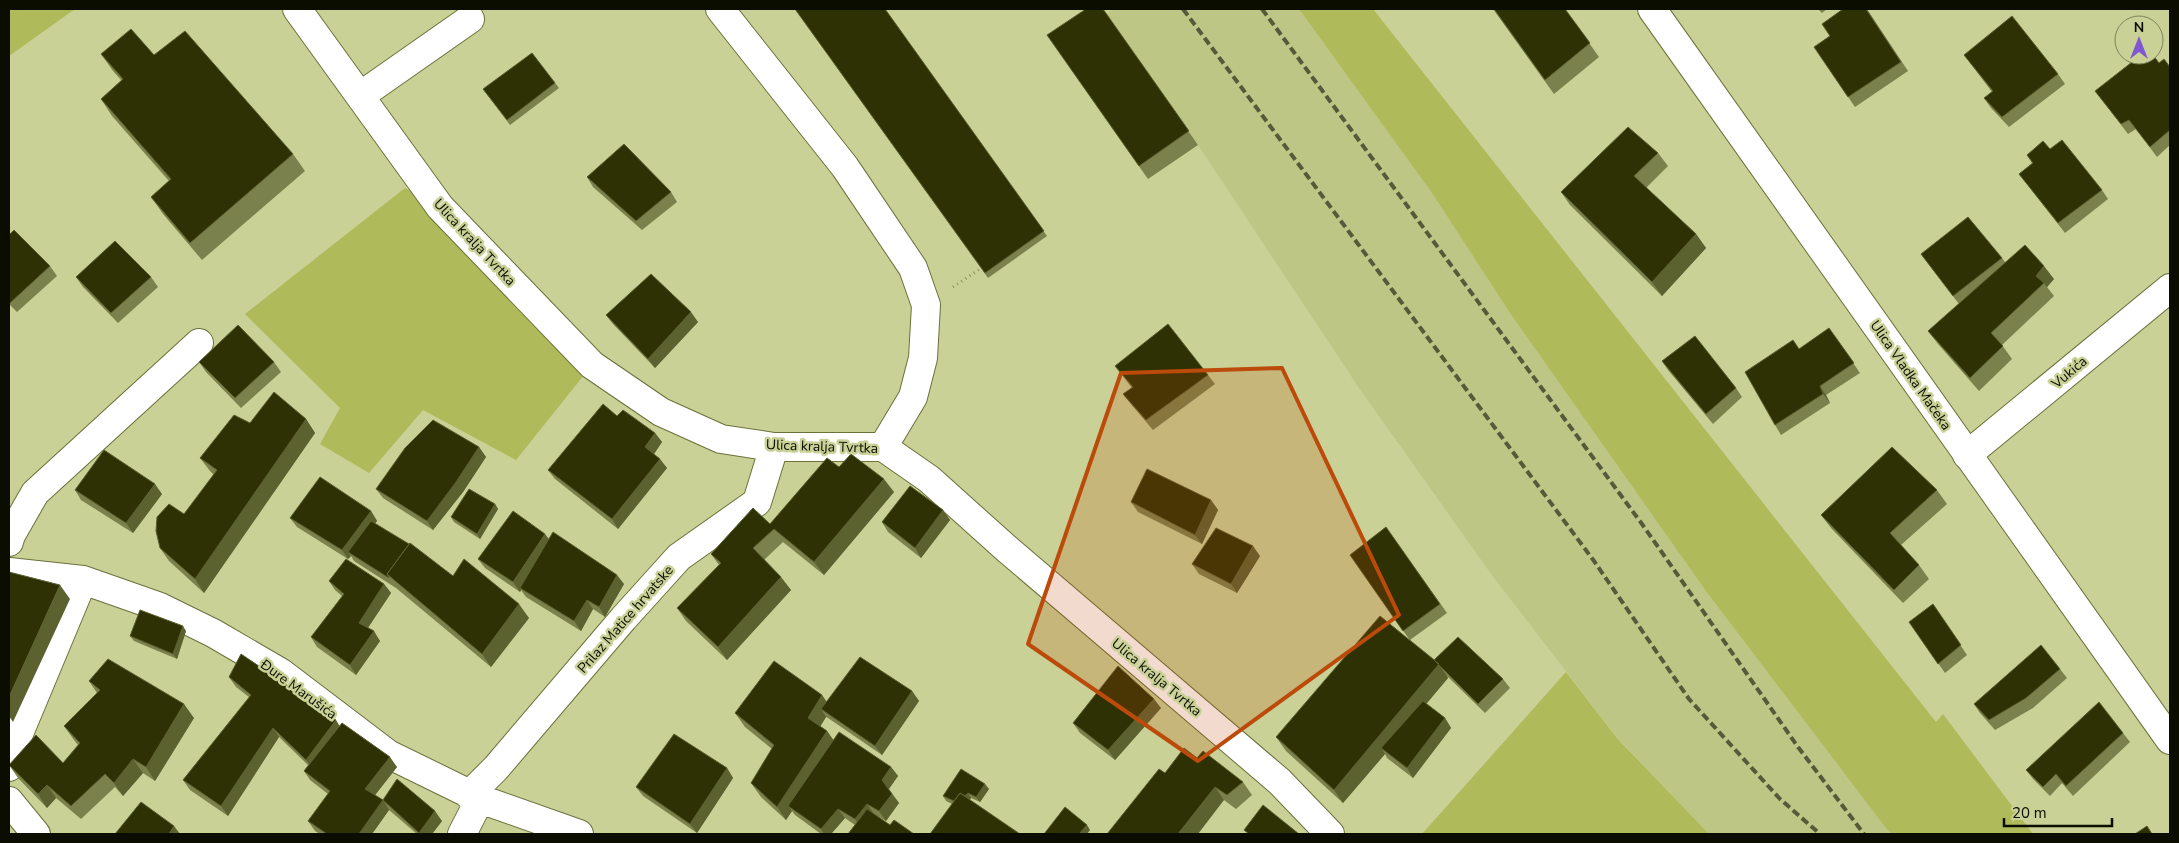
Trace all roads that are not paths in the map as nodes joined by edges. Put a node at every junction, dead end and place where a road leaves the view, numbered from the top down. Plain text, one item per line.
1 (298, 9) edge
2 (720, 9) edge
3 (1652, 9) edge
4 (470, 19) dead end
5 (360, 96) junction
6 (2170, 288) edge
7 (198, 343) dead end
8 (774, 447) junction
9 (883, 447) junction
10 (1968, 455) junction
11 (9, 542) edge
12 (9, 572) edge
13 (83, 580) junction
14 (2168, 733) edge
15 (9, 768) edge
16 (475, 797) junction
17 (9, 801) edge
18 (36, 834) edge
19 (462, 834) edge
20 (579, 834) edge
21 (1330, 834) edge

1 - 5 street, Ulica kralja Tvrtka
2 - 9 street
3 - 10 street, Ulica Vladka Mačeka
4 - 5 street
5 - 8 street, Ulica kralja Tvrtka
6 - 10 street, Vukića
7 - 11 street
8 - 9 street, Ulica kralja Tvrtka
8 - 16 street, Prilaz Matice hrvatske
9 - 21 street, Ulica kralja Tvrtka
10 - 14 street, Ulica Vladka Mačeka
12 - 13 street, Đure Marušića
13 - 15 street
13 - 16 street, Đure Marušića
16 - 19 street, Prilaz Matice hrvatske
16 - 20 street, Đure Marušića
17 - 18 street

